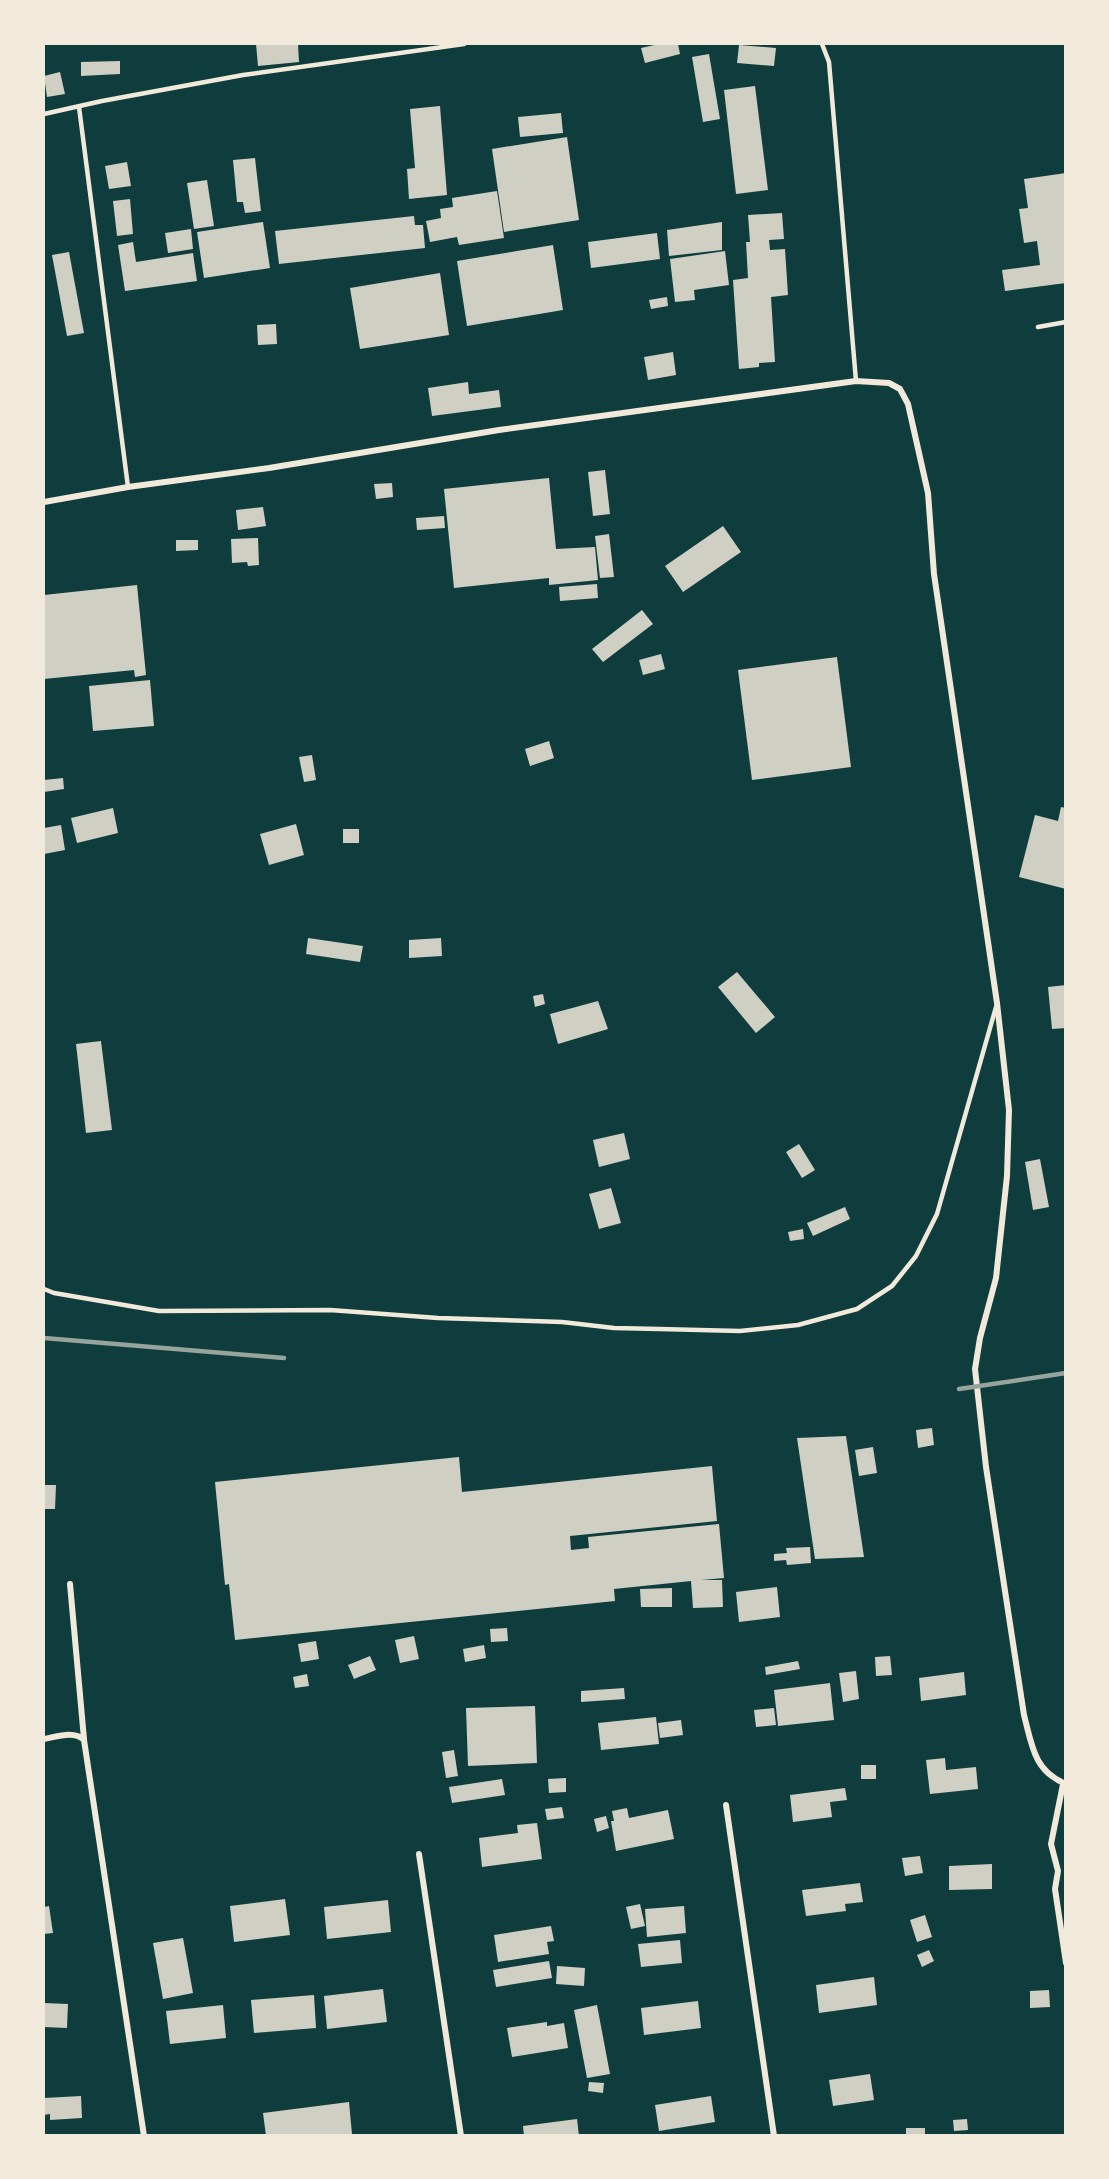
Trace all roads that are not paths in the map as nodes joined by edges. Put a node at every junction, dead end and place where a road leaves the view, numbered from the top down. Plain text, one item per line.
1 (464, 44) edge
2 (822, 44) edge
3 (79, 107) junction
4 (44, 114) edge
5 (1065, 322) edge
6 (1038, 327) dead end
7 (856, 381) junction
8 (128, 487) junction
9 (44, 502) edge
10 (997, 1003) junction
11 (44, 1289) edge
12 (70, 1584) dead end
13 (44, 1739) edge
14 (84, 1740) junction
15 (1064, 1784) edge
16 (726, 1805) dead end
17 (419, 1854) dead end
18 (1065, 1963) edge
19 (144, 2136) edge
20 (461, 2136) edge
21 (774, 2136) edge

1 - 3 lane
2 - 7 lane
3 - 4 lane
3 - 8 lane
5 - 6 lane
7 - 8 street
7 - 10 street
8 - 9 street
10 - 11 lane
10 - 15 street
12 - 14 street
13 - 14 street
14 - 19 street
15 - 18 street
16 - 21 street
17 - 20 street

